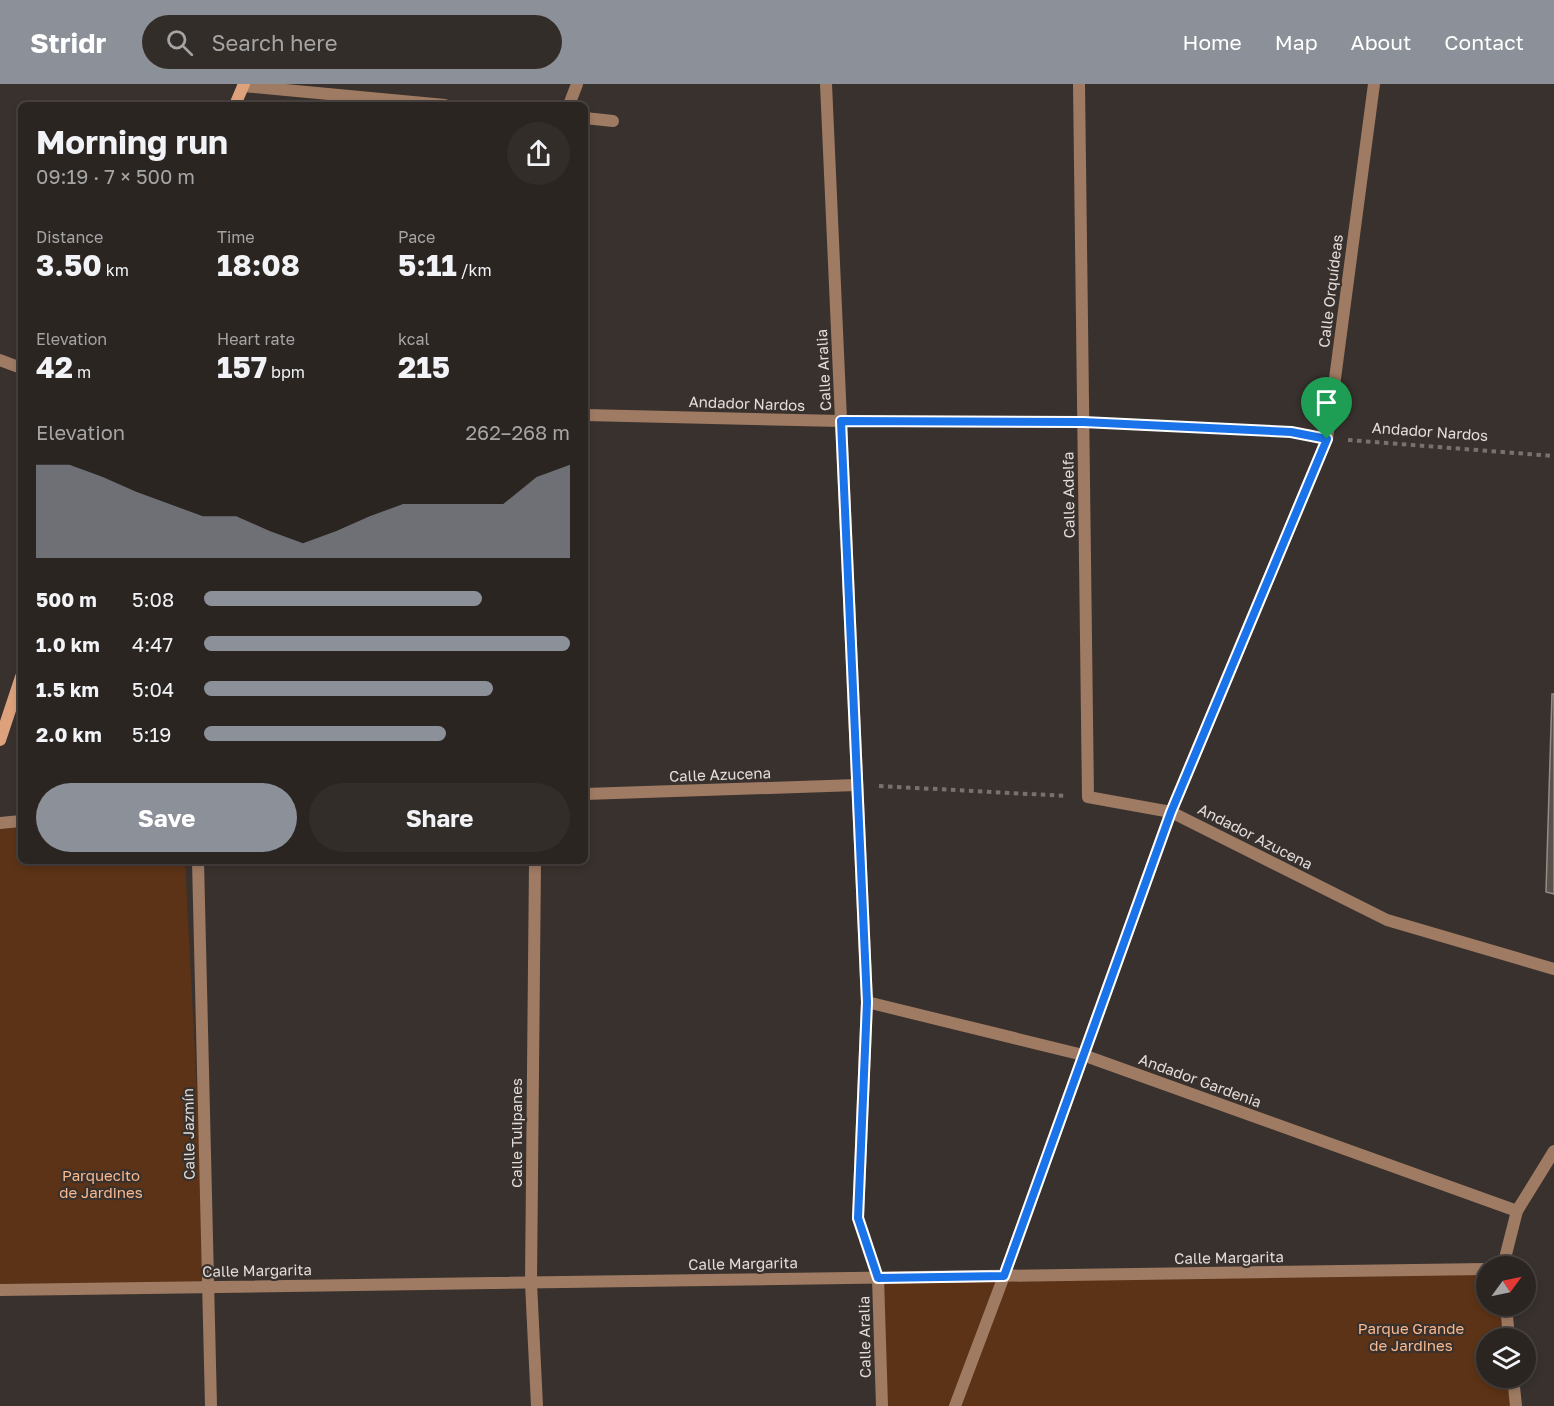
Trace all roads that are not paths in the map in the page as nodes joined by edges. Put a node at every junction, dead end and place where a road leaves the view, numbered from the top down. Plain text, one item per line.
1 (577, 84) edge
2 (826, 84) edge
3 (1079, 84) edge
4 (1374, 84) edge
5 (244, 85) edge
6 (237, 102) edge
7 (415, 102) edge
8 (571, 102) edge
9 (588, 118) edge
10 (613, 121) dead end
11 (0, 360) edge
12 (18, 367) edge
13 (588, 414) edge
14 (841, 421) junction
15 (18, 686) edge
16 (0, 740) edge
17 (857, 785) junction
18 (588, 794) edge
19 (1088, 797) joint
20 (1171, 812) junction
21 (18, 821) edge
22 (0, 823) edge
23 (198, 864) edge
24 (535, 864) edge
25 (1554, 969) edge
26 (867, 1002) junction
27 (1083, 1055) junction
28 (1554, 1151) edge
29 (1517, 1211) junction
30 (1506, 1256) edge
31 (1476, 1269) edge
32 (1004, 1276) junction
33 (878, 1278) junction
34 (531, 1283) junction
35 (207, 1287) junction
36 (0, 1290) edge
37 (1514, 1388) edge
38 (211, 1406) edge
39 (537, 1406) edge
40 (882, 1406) edge
41 (955, 1406) edge
42 (1516, 1406) edge

1 - 8 street
2 - 14 street, Calle Aralia
3 - 19 street, Calle Adelfa
4 - 20 street, Calle Orquídeas
5 - 6 street
5 - 7 street
9 - 10 street
11 - 12 street
13 - 14 street, Andador Nardos
14 - 17 street, Calle Aralia
15 - 16 street
17 - 18 street, Calle Azucena
17 - 26 street, Calle Aralia
19 - 20 street, Andador Azucena
20 - 25 street, Andador Azucena
20 - 27 street, Calle Orquídeas
21 - 22 street
23 - 35 street, Calle Jazmín
24 - 34 street, Calle Tulipanes
26 - 27 street, Andador Gardenia
26 - 33 street, Calle Aralia
27 - 29 street, Andador Gardenia
27 - 32 street, Calle Orquídeas
28 - 29 street
29 - 30 street
31 - 32 street, Calle Margarita
32 - 33 street, Calle Margarita
32 - 41 street, Calle Orquídeas
33 - 34 street, Calle Margarita
33 - 40 street, Calle Aralia
34 - 35 street, Calle Margarita
34 - 39 street, Calle Tulipanes
35 - 36 street, Calle Margarita
35 - 38 street, Calle Jazmín
37 - 42 street

